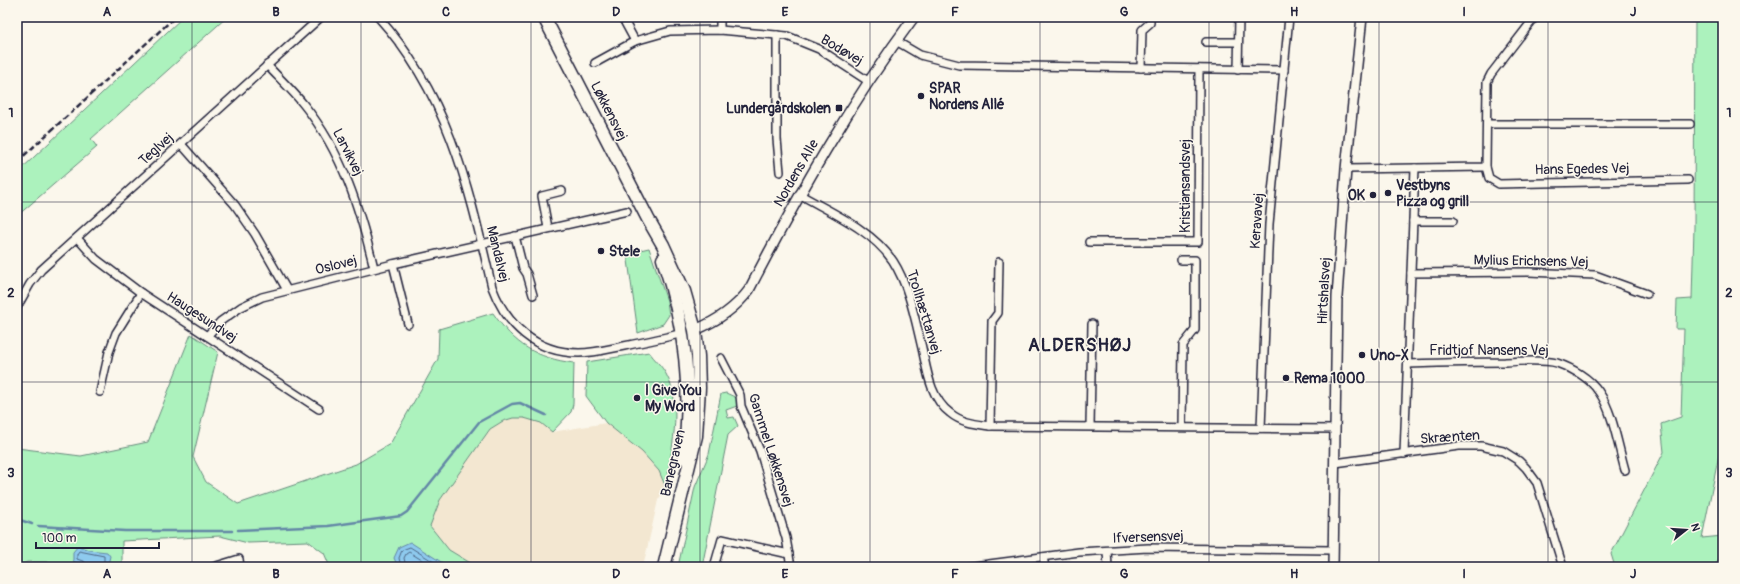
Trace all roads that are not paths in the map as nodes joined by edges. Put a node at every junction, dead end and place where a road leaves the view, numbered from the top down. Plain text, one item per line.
1 (321, 17) edge
2 (378, 17) edge
3 (544, 17) edge
4 (622, 17) edge
5 (720, 17) edge
6 (914, 17) edge
7 (1150, 17) edge
8 (1239, 17) edge
9 (1289, 17) edge
10 (1362, 17) edge
11 (1535, 17) edge
12 (720, 30) junction
13 (777, 35) junction
14 (896, 41) junction
15 (635, 42) junction
16 (1206, 42) dead end
17 (1238, 42) junction
18 (595, 63) dead end
19 (267, 65) junction
20 (1141, 68) junction
21 (1199, 69) junction
22 (1238, 70) junction
23 (1284, 70) junction
24 (868, 81) junction
25 (1487, 124) junction
26 (1690, 124) dead end
27 (181, 144) junction
28 (1486, 167) junction
29 (1415, 168) junction
30 (1346, 169) junction
31 (780, 172) dead end
32 (1688, 180) dead end
33 (562, 191) dead end
34 (800, 194) junction
35 (627, 211) dead end
36 (648, 219) junction
37 (1413, 221) junction
38 (1453, 221) dead end
39 (548, 228) junction
40 (515, 236) junction
41 (77, 238) junction
42 (1089, 242) dead end
43 (482, 243) junction
44 (1181, 260) dead end
45 (999, 262) dead end
46 (393, 264) junction
47 (374, 268) junction
48 (1411, 273) junction
49 (287, 290) junction
50 (141, 293) junction
51 (1647, 294) dead end
52 (532, 295) dead end
53 (17, 307) edge
54 (408, 324) dead end
55 (1092, 324) dead end
56 (695, 330) junction
57 (682, 333) junction
58 (207, 336) junction
59 (721, 358) dead end
60 (1408, 364) junction
61 (100, 392) dead end
62 (319, 408) dead end
63 (990, 426) junction
64 (1090, 426) junction
65 (1182, 427) junction
66 (1261, 428) junction
67 (1335, 429) junction
68 (1404, 454) junction
69 (1335, 463) junction
70 (1625, 470) dead end
71 (678, 508) junction
72 (1332, 550) junction
73 (1107, 551) junction
74 (789, 554) junction
75 (1043, 557) junction
76 (213, 567) edge
77 (240, 567) edge
78 (664, 567) edge
79 (714, 567) edge
80 (791, 567) edge
81 (966, 567) edge
82 (1045, 567) edge
83 (1108, 567) edge
84 (1333, 567) edge
85 (1563, 567) edge

1 - 19 street, Teglvej
2 - 43 street, Mandalvej
3 - 36 main road, Løkkensvej
4 - 15 street
5 - 12 street
6 - 14 street, Nordens Alle
7 - 20 street
8 - 17 street
9 - 23 street, Keravavej
10 - 30 street, Hirtshalsvej
11 - 25 street
12 - 13 street, Bodøvej
12 - 15 street, Bodøvej
13 - 24 street, Bodøvej
13 - 31 street
14 - 20 street
14 - 24 street, Nordens Alle
15 - 18 street, Bodøvej
16 - 17 street
17 - 22 street
19 - 27 street, Teglvej
19 - 47 street, Larvikvej
20 - 21 street
21 - 22 street
21 - 42 street, Kristiansandsvej
22 - 23 street
23 - 66 street, Keravavej
24 - 34 street, Nordens Alle
25 - 26 street
25 - 28 street
27 - 41 street, Teglvej
27 - 49 street
28 - 29 street
28 - 32 street, Hans Egedes Vej
29 - 30 street
29 - 37 street
30 - 67 street, Hirtshalsvej
33 - 39 street
34 - 56 street, Nordens Alle
34 - 63 street, Trollhættanvej
35 - 39 street, Oslovej
36 - 56 main road, Løkkensvej
36 - 57 main road, Løkkensvej
37 - 38 street
37 - 48 street
39 - 40 street, Oslovej
40 - 43 street, Oslovej
40 - 52 street
41 - 50 street, Haugesundvej
41 - 53 street, Teglvej
43 - 46 street, Oslovej
43 - 57 street, Mandalvej
44 - 65 street
45 - 63 street
46 - 47 street, Oslovej
46 - 54 street
47 - 49 street, Oslovej
48 - 51 street, Mylius Erichsens Vej
48 - 60 street
49 - 58 street, Oslovej
50 - 58 street, Haugesundvej
50 - 61 street
55 - 64 street
56 - 57 street, Mandalvej
56 - 71 main road, Banegraven
57 - 71 main road, Banegraven
58 - 62 street, Haugesundvej
59 - 74 street, Gammel Løkkensvej
60 - 68 street
60 - 70 street, Fridtjof Nansens Vej
63 - 64 street, Trollhættanvej
64 - 65 street, Trollhættanvej
65 - 66 street, Trollhættanvej
66 - 67 street, Trollhættanvej
67 - 69 street, Hirtshalsvej
68 - 69 street, Skrænten
68 - 85 street, Skrænten
69 - 72 street, Hirtshalsvej
71 - 78 main road, Banegraven
72 - 73 street, Ifversensvej
72 - 84 street, Hirtshalsvej
73 - 75 street, Ifversensvej
73 - 83 street
74 - 79 street
74 - 80 street, Gammel Løkkensvej
75 - 81 street, Ifversensvej
75 - 82 street
76 - 77 street

